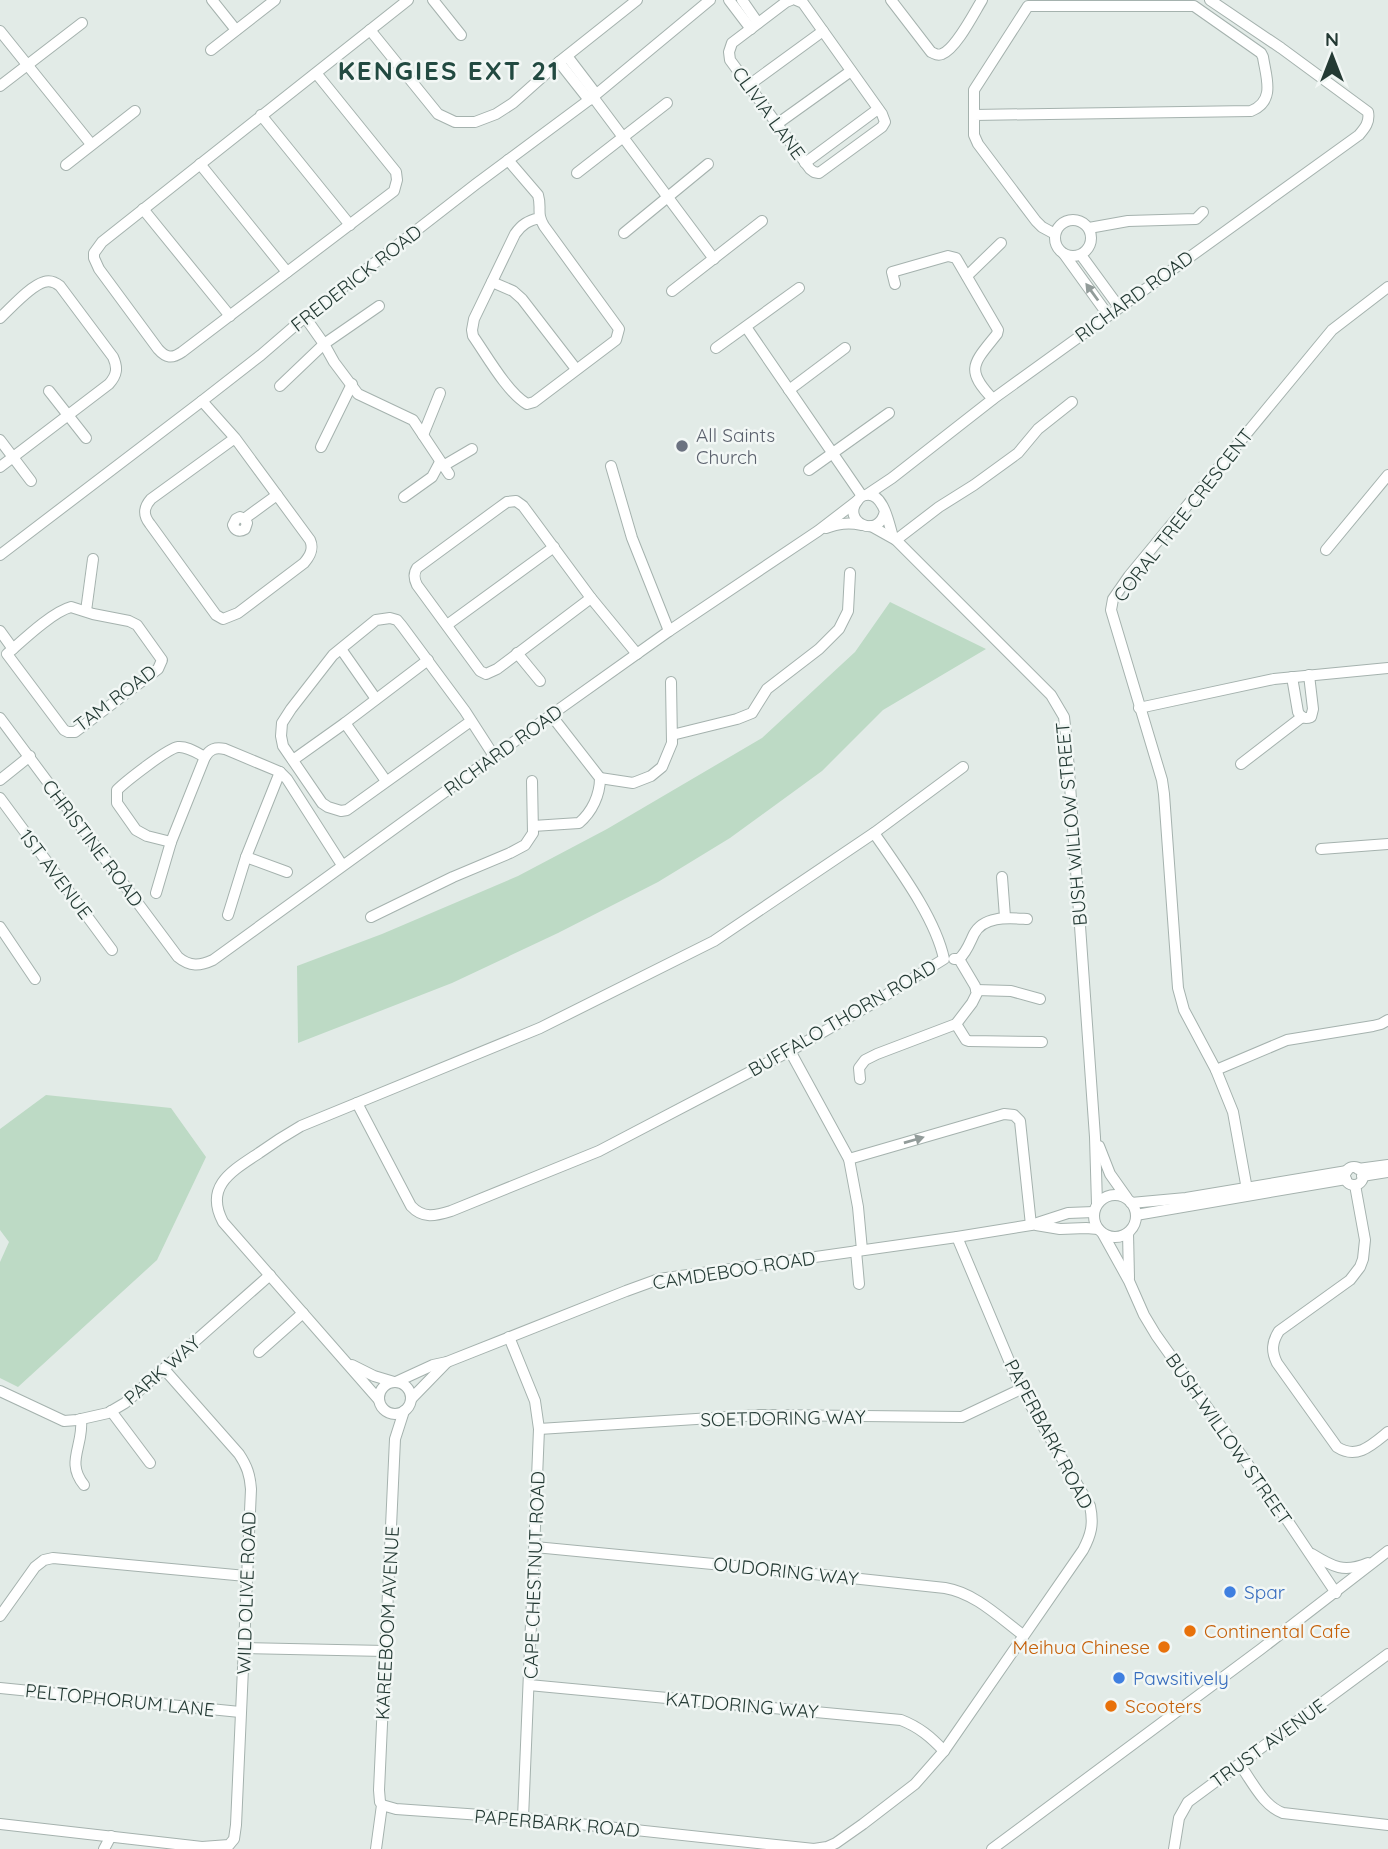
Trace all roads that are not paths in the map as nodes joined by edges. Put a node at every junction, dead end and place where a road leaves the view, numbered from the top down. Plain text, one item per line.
1 (212, 0) edge
2 (275, 0) edge
3 (408, 0) edge
4 (433, 0) edge
5 (637, 0) edge
6 (710, 0) edge
7 (729, 0) edge
8 (742, 0) edge
9 (789, 0) edge
10 (891, 0) edge
11 (982, 0) edge
12 (1210, 0) edge
13 (82, 23) dead end
14 (755, 26) junction
15 (236, 30) junction
16 (370, 30) junction
17 (0, 31) edge
18 (823, 31) junction
19 (461, 35) dead end
20 (211, 50) dead end
21 (563, 59) junction
22 (27, 64) junction
23 (851, 71) junction
24 (316, 73) junction
25 (749, 85) junction
26 (0, 86) edge
27 (593, 97) junction
28 (667, 103) dead end
29 (878, 109) junction
30 (135, 111) dead end
31 (261, 115) junction
32 (974, 115) junction
33 (777, 124) junction
34 (622, 137) junction
35 (92, 144) junction
36 (508, 160) junction
37 (805, 163) junction
38 (200, 164) junction
39 (708, 164) dead end
40 (66, 165) dead end
41 (577, 173) dead end
42 (667, 198) junction
43 (144, 209) junction
44 (1203, 212) dead end
45 (540, 218) junction
46 (762, 221) dead end
47 (351, 225) junction
48 (1089, 228) junction
49 (624, 233) dead end
50 (1055, 234) junction
51 (1001, 243) dead end
52 (1064, 254) junction
53 (1081, 255) junction
54 (714, 259) junction
55 (286, 272) junction
56 (967, 276) junction
57 (492, 282) junction
58 (895, 284) dead end
59 (1388, 287) edge
60 (799, 288) dead end
61 (672, 291) dead end
62 (379, 306) dead end
63 (1119, 307) junction
64 (1108, 315) junction
65 (230, 316) junction
66 (305, 317) junction
67 (0, 318) edge
68 (746, 327) junction
69 (324, 344) junction
70 (716, 348) dead end
71 (845, 348) dead end
72 (576, 369) junction
73 (352, 384) junction
74 (280, 386) dead end
75 (789, 390) junction
76 (49, 391) dead end
77 (440, 393) dead end
78 (993, 399) junction
79 (202, 401) junction
80 (1072, 402) dead end
81 (889, 413) dead end
82 (70, 415) junction
83 (423, 435) junction
84 (86, 438) dead end
85 (235, 438) junction
86 (0, 440) edge
87 (321, 447) dead end
88 (472, 449) dead end
89 (833, 452) junction
90 (14, 457) junction
91 (611, 466) dead end
92 (0, 467) edge
93 (444, 468) junction
94 (809, 470) dead end
95 (1388, 475) edge
96 (892, 478) junction
97 (31, 481) dead end
98 (277, 495) junction
99 (404, 497) dead end
100 (862, 497) junction
101 (884, 509) junction
102 (244, 519) dead end
103 (866, 526) junction
104 (818, 531) junction
105 (895, 539) junction
106 (554, 547) junction
107 (1326, 550) dead end
108 (0, 555) edge
109 (93, 559) dead end
110 (850, 573) dead end
111 (591, 598) junction
112 (86, 611) junction
113 (447, 625) junction
114 (0, 631) edge
115 (669, 631) junction
116 (341, 649) junction
117 (517, 653) junction
118 (6, 654) edge
119 (637, 654) junction
120 (428, 660) junction
121 (1388, 668) edge
122 (1309, 675) junction
123 (1292, 677) junction
124 (540, 681) dead end
125 (671, 682) dead end
126 (376, 699) junction
127 (1139, 708) junction
128 (551, 715) junction
129 (1301, 717) junction
130 (0, 718) edge
131 (471, 721) junction
132 (345, 723) junction
133 (672, 735) junction
134 (209, 753) junction
135 (30, 756) junction
136 (494, 756) junction
137 (293, 760) junction
138 (1241, 764) dead end
139 (963, 767) dead end
140 (280, 772) junction
141 (600, 778) junction
142 (0, 780) edge
143 (386, 781) junction
144 (532, 781) dead end
145 (0, 798) edge
146 (533, 826) junction
147 (874, 833) junction
148 (171, 842) junction
149 (1388, 844) edge
150 (1321, 849) dead end
151 (246, 858) junction
152 (342, 865) junction
153 (287, 872) dead end
154 (1002, 877) dead end
155 (156, 893) dead end
156 (228, 915) dead end
157 (371, 917) dead end
158 (1005, 917) junction
159 (1027, 919) dead end
160 (0, 927) edge
161 (112, 950) dead end
162 (959, 958) junction
163 (944, 959) junction
164 (189, 964) joint
165 (35, 979) dead end
166 (976, 990) junction
167 (1040, 999) dead end
168 (1388, 1020) edge
169 (956, 1024) junction
170 (1042, 1042) dead end
171 (790, 1051) junction
172 (1216, 1070) junction
173 (860, 1079) dead end
174 (357, 1103) junction
175 (1095, 1137) junction
176 (849, 1159) junction
177 (1388, 1165) edge
178 (1388, 1172) edge
179 (1354, 1176) junction
180 (1248, 1191) junction
181 (1129, 1201) junction
182 (1095, 1208) junction
183 (1136, 1215) junction
184 (1032, 1225) junction
185 (1100, 1232) junction
186 (1128, 1233) junction
187 (957, 1237) junction
188 (859, 1250) junction
189 (270, 1275) junction
190 (1129, 1281) junction
191 (859, 1284) dead end
192 (303, 1313) junction
193 (509, 1337) junction
194 (259, 1352) dead end
195 (447, 1362) junction
196 (349, 1364) junction
197 (164, 1369) junction
198 (395, 1382) junction
199 (1021, 1389) junction
200 (0, 1391) edge
201 (411, 1399) junction
202 (379, 1400) junction
203 (111, 1411) junction
204 (404, 1411) junction
205 (388, 1413) junction
206 (81, 1419) junction
207 (539, 1429) junction
208 (1388, 1433) edge
209 (395, 1439) junction
210 (150, 1463) dead end
211 (84, 1485) dead end
212 (535, 1547) junction
213 (1388, 1551) edge
214 (1309, 1553) junction
215 (1375, 1560) junction
216 (246, 1576) junction
217 (1336, 1593) junction
218 (0, 1616) edge
219 (1024, 1635) junction
220 (244, 1648) junction
221 (385, 1651) junction
222 (1387, 1656) edge
223 (529, 1685) junction
224 (0, 1688) edge
225 (240, 1712) junction
226 (944, 1751) junction
227 (1240, 1765) junction
228 (382, 1805) junction
229 (523, 1818) junction
230 (0, 1824) edge
231 (1388, 1825) edge
232 (111, 1836) junction
233 (1005, 1845) edge
234 (202, 1848) edge
235 (104, 1849) edge
236 (376, 1849) edge
237 (992, 1849) edge
238 (1174, 1849) edge

1 - 15 street
2 - 15 street
3 - 16 street
4 - 19 street
5 - 21 street
6 - 27 street, FREDERICK ROAD
7 - 14 street
8 - 14 street
9 - 14 street, CLIVIA LANE
9 - 18 street, CLIVIA LANE
10 - 11 street
12 - 63 street, RICHARD ROAD
13 - 22 street
14 - 25 street, CLIVIA LANE
15 - 20 street
16 - 21 street
16 - 24 street
17 - 22 street
18 - 23 street, CLIVIA LANE
18 - 25 street
21 - 27 street
22 - 26 street
22 - 35 street
23 - 29 street, CLIVIA LANE
23 - 33 street
24 - 31 street
24 - 47 street
25 - 33 street, CLIVIA LANE
27 - 34 street
27 - 36 street, FREDERICK ROAD
28 - 34 street
29 - 37 street
29 - 37 street, CLIVIA LANE
30 - 35 street
31 - 38 street
31 - 47 street
32 - 32 street
32 - 50 street
33 - 37 street, CLIVIA LANE
34 - 41 street
34 - 42 street
35 - 40 street
36 - 45 street
36 - 66 street, FREDERICK ROAD
38 - 43 street
38 - 55 street
39 - 42 street
42 - 49 street
42 - 54 street
43 - 65 street
43 - 65 street
44 - 48 street
45 - 57 street
45 - 72 street
46 - 54 street
47 - 55 street
48 - 50 street
48 - 53 street
50 - 52 street
51 - 56 street
52 - 53 street
64 -> 52 street
53 - 63 street
54 - 61 street
55 - 65 street
56 - 58 street
56 - 78 street
57 - 72 street
57 - 72 street
59 - 127 street, CORAL TREE CRESCENT
60 - 68 street
62 - 69 street
63 - 64 street, RICHARD ROAD
64 - 78 street, RICHARD ROAD
66 - 69 street
66 - 79 street, FREDERICK ROAD
67 - 82 street
68 - 70 street
68 - 75 street
69 - 73 street
69 - 74 street
71 - 75 street
73 - 83 street
73 - 87 street
75 - 89 street
76 - 82 street
77 - 83 street
78 - 96 street, RICHARD ROAD
79 - 85 street
79 - 108 street, FREDERICK ROAD
80 - 105 street
81 - 89 street
82 - 84 street
82 - 90 street
83 - 93 street
85 - 98 street
85 - 98 street
86 - 90 street
88 - 93 street
89 - 94 street
89 - 100 street
90 - 92 street
90 - 97 street
91 - 115 street
93 - 99 street
95 - 107 street
96 - 100 street, RICHARD ROAD
96 - 101 street
98 - 102 street
100 - 101 street
100 - 103 street
100 - 104 street, RICHARD ROAD
101 - 103 street
101 - 105 street, BUSH WILLOW STREET
103 - 104 street, RICHARD ROAD
103 - 105 street, BUSH WILLOW STREET
104 - 115 street, RICHARD ROAD
105 - 175 street, BUSH WILLOW STREET
106 - 111 street
106 - 113 street
106 - 113 street
109 - 112 street
110 - 133 street
111 - 117 street
111 - 119 street
112 - 118 street, TAM ROAD
112 - 118 street, TAM ROAD
113 - 117 street
114 - 118 street, TAM ROAD
115 - 119 street, RICHARD ROAD
116 - 120 street
116 - 126 street
116 - 137 street
117 - 124 street
119 - 128 street, RICHARD ROAD
120 - 126 street
120 - 131 street
121 - 122 street
122 - 123 street
122 - 129 street
123 - 127 street
123 - 129 street
125 - 133 street
126 - 132 street
127 - 172 street, CORAL TREE CRESCENT
128 - 136 street, RICHARD ROAD
128 - 141 street
129 - 138 street
130 - 135 street, CHRISTINE ROAD
131 - 136 street
131 - 143 street
132 - 137 street
132 - 143 street
133 - 141 street
134 - 140 street
134 - 148 street
134 - 148 street
135 - 142 street
135 - 164 street, CHRISTINE ROAD
136 - 152 street, RICHARD ROAD
137 - 143 street
139 - 147 street
140 - 151 street
140 - 152 street
141 - 146 street
144 - 146 street
145 - 161 street, 1ST AVENUE
146 - 157 street
147 - 163 street, BUFFALO THORN ROAD
147 - 174 street
148 - 155 street
149 - 150 street
151 - 153 street
151 - 156 street
152 - 164 street, RICHARD ROAD
154 - 158 street
158 - 159 street
158 - 162 street
160 - 165 street
162 - 163 street
162 - 166 street
163 - 171 street, BUFFALO THORN ROAD
166 - 167 street
166 - 169 street
168 - 172 street
169 - 170 street
169 - 173 street
171 - 174 street, BUFFALO THORN ROAD
171 - 176 street
172 - 180 street, CORAL TREE CRESCENT
174 - 189 street
175 - 181 street, BUSH WILLOW STREET
175 - 182 street, BUSH WILLOW STREET
176 -> 184 street
176 - 188 street
177 - 179 street
178 - 179 street
179 - 180 street
179 - 208 street
180 - 181 street
180 - 183 street
181 - 182 street
181 - 183 street
182 - 184 street, CAMDEBOO ROAD
182 - 185 street
183 - 186 street
184 - 185 street, CAMDEBOO ROAD
184 - 187 street, CAMDEBOO ROAD
185 - 186 street
185 - 190 street, BUSH WILLOW STREET
186 - 190 street, BUSH WILLOW STREET
187 - 188 street, CAMDEBOO ROAD
187 - 199 street, PAPERBARK ROAD
188 - 191 street
188 - 193 street, CAMDEBOO ROAD
189 - 192 street
189 - 197 street, PARK WAY
190 - 214 street, BUSH WILLOW STREET
192 - 194 street
192 - 196 street
193 - 195 street, CAMDEBOO ROAD
193 - 207 street, CAPE CHESTNUT ROAD
195 - 198 street, CAMDEBOO ROAD
195 - 201 street, CAMDEBOO ROAD
196 - 198 street
196 - 202 street
197 - 203 street, PARK WAY
197 - 216 street, WILD OLIVE ROAD
198 - 201 street
198 - 202 street
199 - 207 street, SOETDORING WAY
199 - 219 street, PAPERBARK ROAD
200 - 206 street, PARK WAY
201 - 204 street
202 - 205 street
203 - 206 street, PARK WAY
203 - 210 street
204 - 205 street
204 - 209 street, KAREEBOOM AVENUE
205 - 209 street, KAREEBOOM AVENUE
206 - 211 street
207 - 212 street, CAPE CHESTNUT ROAD
209 - 221 street, KAREEBOOM AVENUE
212 - 219 street, OUDORING WAY
212 - 223 street, CAPE CHESTNUT ROAD
213 - 215 street
214 - 215 street
214 - 217 street, BUSH WILLOW STREET
215 - 217 street
216 - 218 street
216 - 220 street, WILD OLIVE ROAD
217 - 233 street
219 - 226 street, PAPERBARK ROAD
220 - 221 street
220 - 225 street, WILD OLIVE ROAD
221 - 228 street, KAREEBOOM AVENUE
222 - 227 street, TRUST AVENUE
223 - 226 street, KATDORING WAY
223 - 229 street, CAPE CHESTNUT ROAD
224 - 225 street, PELTOPHORUM LANE
225 - 234 street, WILD OLIVE ROAD
226 - 229 street, PAPERBARK ROAD
227 - 231 street
227 - 238 street, TRUST AVENUE
228 - 229 street, PAPERBARK ROAD
228 - 236 street, KAREEBOOM AVENUE
230 - 232 street
232 - 234 street
232 - 235 street
233 - 237 street

